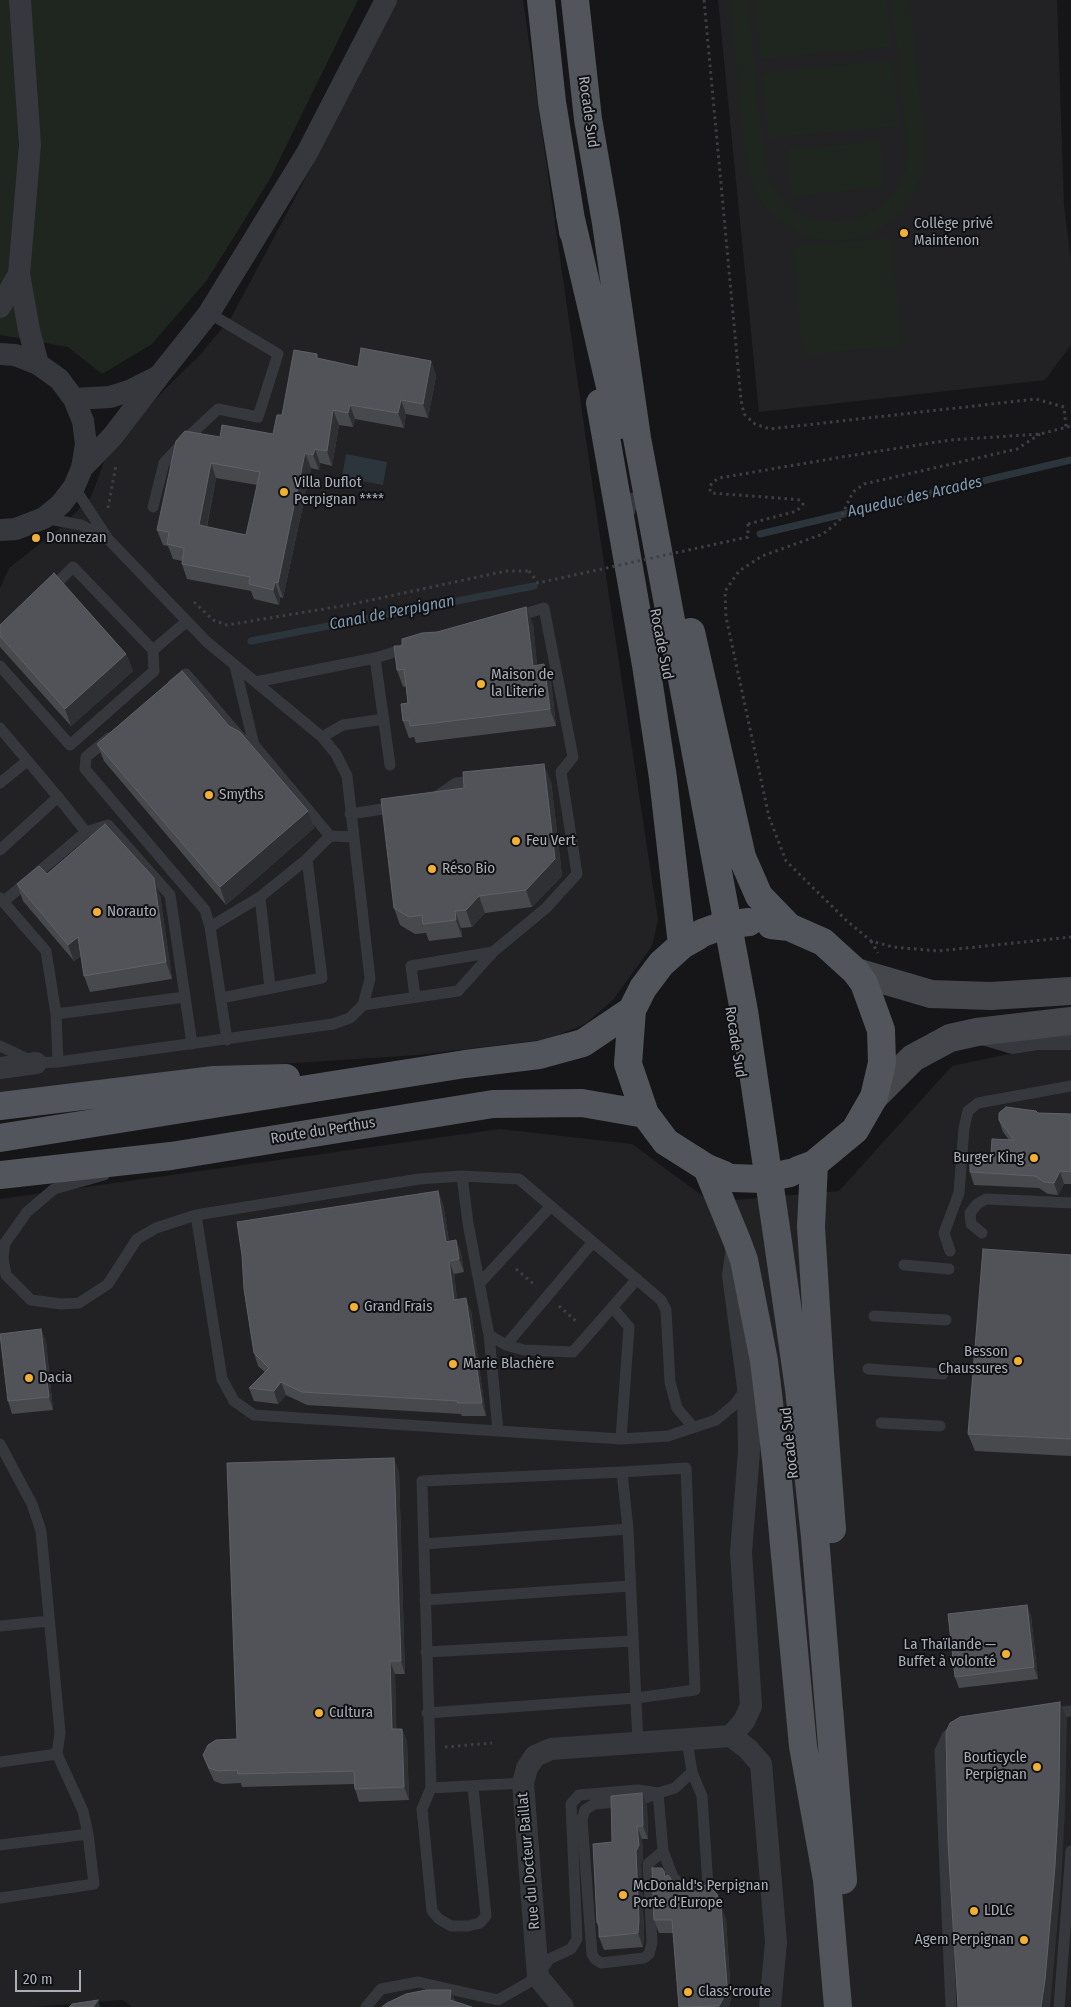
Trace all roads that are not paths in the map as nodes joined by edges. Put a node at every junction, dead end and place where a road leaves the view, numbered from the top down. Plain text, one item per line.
1 (20, 0) edge
2 (386, 0) edge
3 (541, 0) edge
4 (575, 0) edge
5 (570, 215) junction
6 (606, 223) junction
7 (19, 274) junction
8 (0, 307) edge
9 (209, 313) junction
10 (0, 354) edge
11 (38, 364) junction
12 (159, 376) junction
13 (74, 399) junction
14 (78, 477) junction
15 (633, 498) junction
16 (153, 507) dead end
17 (44, 518) junction
18 (0, 530) edge
19 (623, 534) junction
20 (108, 539) junction
21 (40, 599) edge
22 (502, 621) edge
23 (186, 622) junction
24 (421, 644) edge
25 (153, 650) junction
26 (375, 658) junction
27 (0, 666) edge
28 (235, 666) junction
29 (256, 682) junction
30 (162, 693) edge
31 (384, 719) junction
32 (0, 728) edge
33 (116, 732) edge
34 (322, 737) junction
35 (254, 745) junction
36 (26, 761) junction
37 (390, 764) dead end
38 (494, 779) edge
39 (0, 783) edge
40 (58, 797) junction
41 (350, 814) junction
42 (86, 832) junction
43 (330, 836) junction
44 (353, 837) junction
45 (0, 850) edge
46 (307, 859) junction
47 (260, 897) junction
48 (2, 900) edge
49 (210, 927) junction
50 (789, 927) junction
51 (692, 939) junction
52 (493, 952) junction
53 (856, 972) junction
54 (270, 988) junction
55 (1071, 991) edge
56 (185, 997) junction
57 (415, 997) junction
58 (221, 998) junction
59 (363, 1005) junction
60 (632, 1010) junction
61 (56, 1014) junction
62 (1071, 1021) edge
63 (977, 1032) junction
64 (1071, 1039) edge
65 (227, 1040) junction
66 (192, 1044) junction
67 (0, 1046) edge
68 (58, 1062) junction
69 (36, 1063) junction
70 (0, 1068) edge
71 (400, 1075) junction
72 (1071, 1086) edge
73 (874, 1097) junction
74 (998, 1099) junction
75 (0, 1106) edge
76 (1012, 1112) edge
77 (645, 1114) junction
78 (0, 1138) edge
79 (171, 1156) junction
80 (707, 1168) junction
81 (802, 1169) junction
82 (0, 1175) edge
83 (462, 1176) junction
84 (1071, 1203) edge
85 (551, 1206) junction
86 (196, 1214) junction
87 (982, 1233) dead end
88 (738, 1241) junction
89 (592, 1242) junction
90 (950, 1252) dead end
91 (904, 1265) dead end
92 (949, 1268) dead end
93 (3, 1276) edge
94 (636, 1279) junction
95 (480, 1283) junction
96 (612, 1307) junction
97 (874, 1316) dead end
98 (946, 1320) dead end
99 (489, 1335) junction
100 (506, 1345) junction
101 (868, 1369) dead end
102 (943, 1374) dead end
103 (748, 1387) junction
104 (881, 1422) dead end
105 (940, 1426) dead end
106 (693, 1427) junction
107 (498, 1431) junction
108 (621, 1440) junction
109 (0, 1444) edge
110 (622, 1472) junction
111 (832, 1518) junction
112 (628, 1529) junction
113 (424, 1544) junction
114 (816, 1545) junction
115 (630, 1586) junction
116 (426, 1600) junction
117 (49, 1621) junction
118 (0, 1626) edge
119 (634, 1641) junction
120 (426, 1652) junction
121 (636, 1698) junction
122 (1071, 1712) edge
123 (428, 1713) junction
124 (1037, 1715) edge
125 (969, 1725) edge
126 (731, 1736) junction
127 (687, 1740) junction
128 (638, 1743) junction
129 (58, 1754) junction
130 (0, 1762) edge
131 (692, 1772) junction
132 (523, 1783) junction
133 (473, 1787) junction
134 (431, 1788) junction
135 (658, 1792) junction
136 (88, 1834) junction
137 (0, 1845) edge
138 (663, 1851) junction
139 (1071, 1851) edge
140 (835, 1880) junction
141 (0, 1898) edge
142 (538, 1977) junction
143 (501, 2003) edge
144 (366, 2007) edge
145 (563, 2007) edge
146 (770, 2007) edge
147 (838, 2007) edge
148 (851, 2007) edge
149 (951, 2007) edge
150 (1059, 2007) edge

1 - 7 street
2 - 9 street
3 - 5 main road, Rocade Sud
4 - 6 main road, Rocade Sud
5 - 15 main road, Rocade Sud
5 - 19 main road, Rocade Sud
6 - 50 main road, Rocade Sud
6 - 114 main road, Rocade Sud
7 - 8 street
7 - 11 street
9 - 12 street
9 - 16 lane
10 - 11 street
11 - 13 street
12 - 13 street
12 - 14 street
13 - 14 street
14 - 17 street
14 - 20 lane
15 - 19 lane
15 - 140 main road, Rocade Sud
17 - 18 street
17 - 20 lane
19 - 51 main road, Rocade Sud
20 - 23 lane
21 - 25 lane
22 - 52 lane
23 - 25 lane
23 - 28 lane
24 - 26 lane
25 - 27 lane
26 - 29 lane
26 - 31 lane
28 - 29 lane
28 - 35 lane
29 - 34 lane
30 - 35 lane
31 - 34 lane
31 - 37 lane
32 - 36 lane
33 - 49 lane
34 - 41 lane
35 - 43 lane
36 - 39 lane
36 - 40 lane
38 - 41 lane
40 - 42 lane
40 - 45 lane
41 - 44 lane
42 - 48 lane
42 - 56 lane
43 - 44 lane
43 - 46 lane
44 - 59 lane
46 - 47 lane
46 - 54 lane
47 - 49 lane
47 - 54 lane
48 - 61 lane
49 - 58 lane
50 - 51 main road, bridge
50 - 53 main road
51 - 60 main road
52 - 57 lane
52 - 57 lane
53 - 55 main road
53 - 73 main road
54 - 58 lane
56 - 61 lane
56 - 66 lane
57 - 59 lane
58 - 65 lane
59 - 65 lane
60 - 71 main road
60 - 77 main road
61 - 68 lane
62 - 63 main road
63 - 64 street
63 - 73 main road
65 - 66 lane
66 - 68 lane
67 - 69 lane
68 - 69 lane
69 - 70 street
71 - 75 main road
71 - 78 main road
72 - 74 lane
73 - 81 main road
74 - 76 lane
74 - 90 lane
77 - 79 main road, Route du Perthus
77 - 80 main road
79 - 82 main road, Route du Perthus
79 - 93 lane
80 - 81 main road, bridge
80 - 88 main road
81 - 111 main road
83 - 85 lane
83 - 86 lane
83 - 95 lane
84 - 87 lane
85 - 89 lane
85 - 95 lane
86 - 93 lane
86 - 107 lane
88 - 103 street
88 - 140 main road
89 - 94 lane
89 - 100 lane
91 - 92 lane
94 - 96 lane
94 - 106 lane
95 - 99 lane
96 - 100 lane
96 - 108 lane
97 - 98 lane
99 - 100 lane
99 - 107 lane
101 - 102 lane
103 - 106 lane
103 - 126 street
104 - 105 lane
106 - 108 lane
107 - 108 lane
109 - 117 lane
110 - 112 lane
110 - 113 lane
110 - 121 lane
111 - 114 lane
111 - 140 main road
112 - 113 lane
112 - 115 lane
113 - 116 lane
114 - 140 main road, Rocade Sud
115 - 116 lane
115 - 119 lane
116 - 120 lane
117 - 118 lane
117 - 129 lane
119 - 120 lane
119 - 121 lane
120 - 123 lane
121 - 123 lane
121 - 128 lane
122 - 124 lane
123 - 134 lane
125 - 149 lane
126 - 127 street, Rue du Docteur Baillat
126 - 146 street
127 - 128 street, Rue du Docteur Baillat
127 - 131 lane
128 - 132 street, Rue du Docteur Baillat
129 - 130 lane
129 - 136 lane
131 - 135 lane
131 - 138 lane
132 - 133 lane
132 - 142 street, Rue du Docteur Baillat
133 - 134 lane
133 - 134 lane
135 - 138 lane
135 - 138 lane
135 - 142 lane
136 - 137 lane
136 - 141 lane
139 - 150 lane
140 - 147 main road
140 - 148 main road
142 - 143 lane
142 - 145 street
143 - 144 lane

